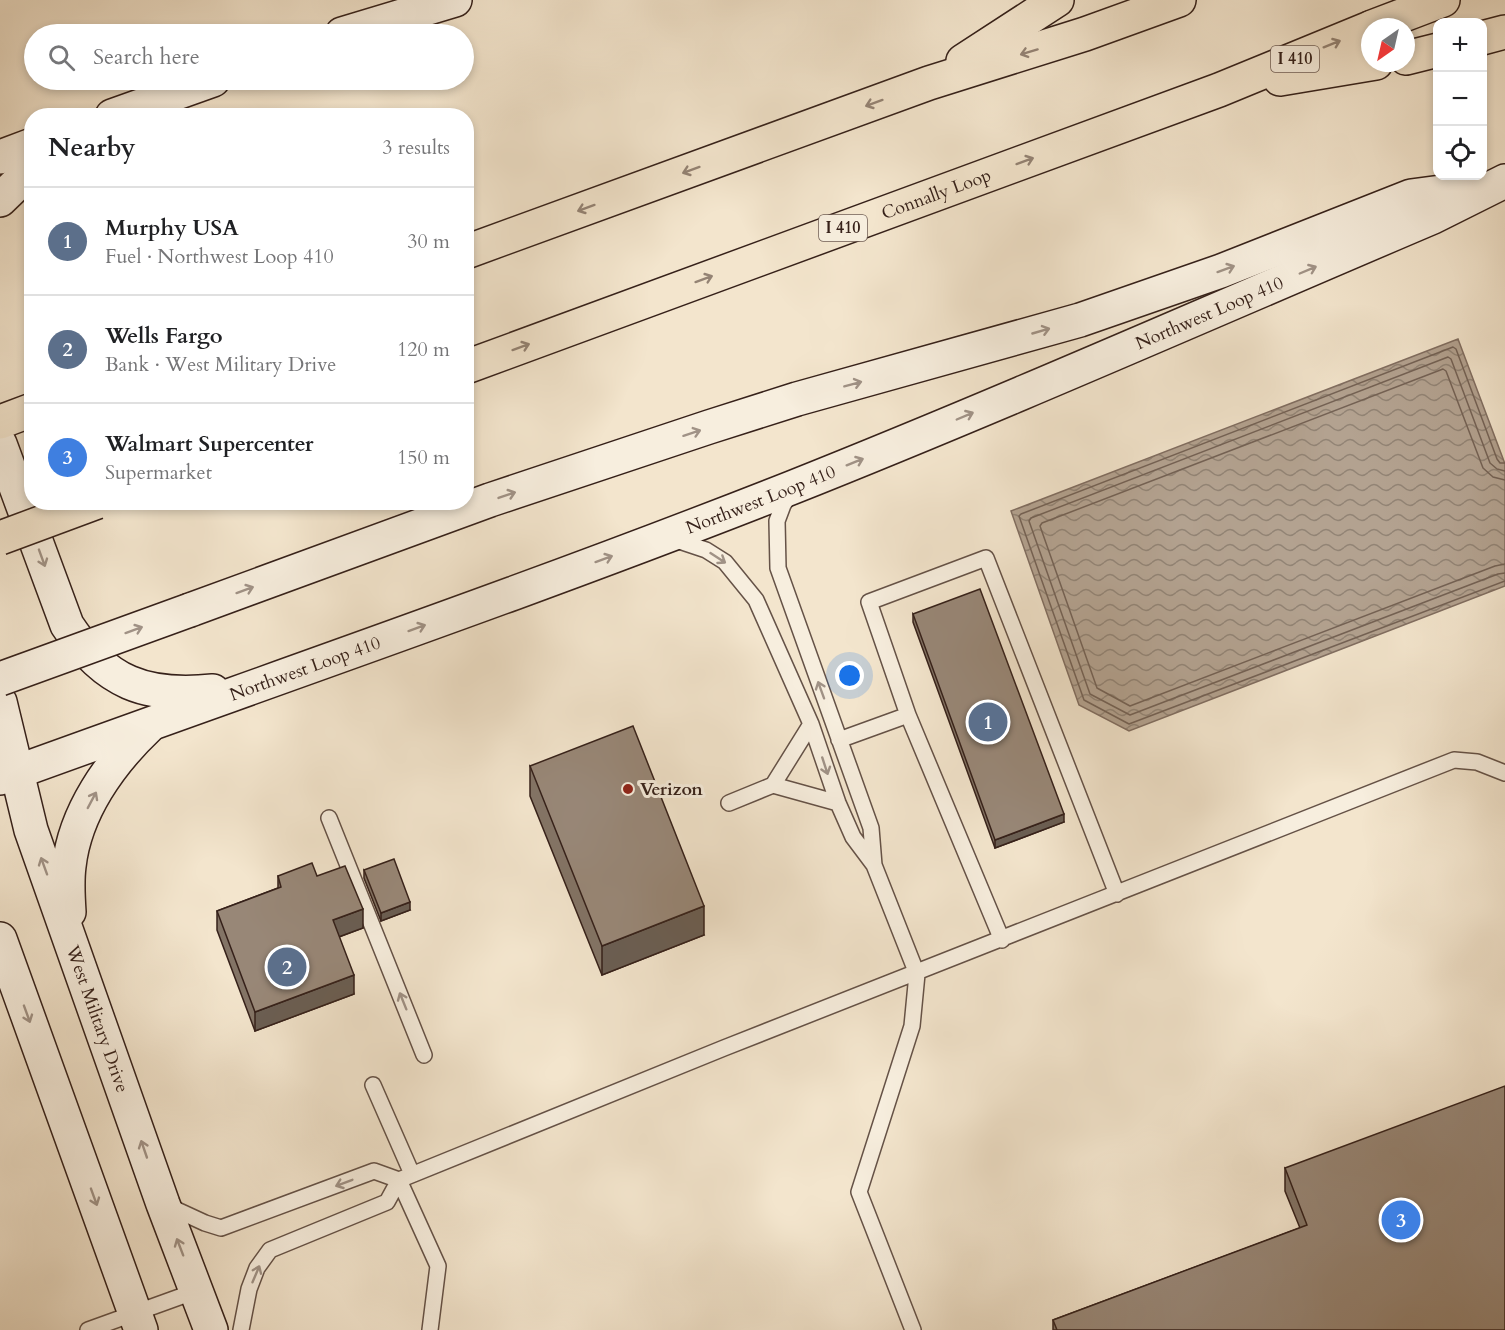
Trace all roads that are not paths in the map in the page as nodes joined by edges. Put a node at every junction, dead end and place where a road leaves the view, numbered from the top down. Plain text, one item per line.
1 (455, 0) edge
2 (1058, 0) edge
3 (1179, 0) edge
4 (1443, 0) edge
5 (1397, 18) edge
6 (375, 24) edge
7 (1361, 32) edge
8 (1505, 32) edge
9 (1487, 37) edge
10 (1433, 51) edge
11 (1415, 56) edge
12 (1361, 66) edge
13 (929, 83) junction
14 (185, 90) edge
15 (1219, 90) junction
16 (134, 108) edge
17 (24, 148) edge
18 (0, 157) edge
19 (24, 177) edge
20 (1501, 183) edge
21 (0, 200) edge
22 (474, 249) edge
23 (474, 364) edge
24 (24, 414) edge
25 (0, 422) edge
26 (0, 444) edge
27 (794, 487) junction
28 (474, 506) edge
29 (24, 509) edge
30 (24, 510) edge
31 (76, 510) edge
32 (463, 510) edge
33 (664, 537) junction
34 (0, 538) edge
35 (0, 679) edge
36 (263, 683) junction
37 (0, 702) edge
38 (908, 715) junction
39 (153, 723) junction
40 (811, 724) junction
41 (839, 740) junction
42 (1505, 773) edge
43 (8, 775) edge
44 (773, 785) junction
45 (729, 803) dead end
46 (838, 803) junction
47 (329, 818) dead end
48 (874, 866) junction
49 (1117, 894) junction
50 (0, 939) edge
51 (1002, 940) junction
52 (77, 958) junction
53 (916, 974) junction
54 (424, 1055) dead end
55 (373, 1085) dead end
56 (405, 1177) junction
57 (163, 1204) junction
58 (196, 1291) junction
59 (138, 1321) edge
60 (88, 1330) edge
61 (211, 1330) edge
62 (241, 1330) edge
63 (430, 1330) edge
64 (913, 1330) edge

1 - 6 main road
2 - 13 highway
3 -> 13 highway
4 - 5 highway, Connally Loop / I 410
15 -> 7 highway, Connally Loop / I 410
8 - 9 highway
10 - 11 highway
12 - 15 highway
13 -> 22 highway
14 - 16 main road
23 -> 15 highway, Connally Loop / I 410
17 - 18 main road
19 - 21 main road
27 -> 20 main road, Northwest Loop 410
28 -> 20 main road, bridge
24 - 25 highway
26 -> 29 main road
27 - 33 main road, Northwest Loop 410
41 -> 27 lane
30 -> 36 main road
31 - 34 highway, bridge
35 -> 32 main road, bridge
36 -> 33 main road, Northwest Loop 410
33 -> 40 lane
36 - 39 main road, Northwest Loop 410
37 - 43 main road, West Military Drive
38 - 41 lane
38 - 49 lane
38 - 51 lane
39 - 43 main road, Northwest Loop 410
52 -> 39 main road
40 - 44 lane
40 -> 46 lane
41 - 48 lane
42 - 49 lane
52 -> 43 main road, West Military Drive
44 - 45 lane
44 - 46 lane
46 - 48 lane
54 -> 47 lane
48 - 53 lane
49 - 51 lane
50 -> 59 main road
51 - 53 lane
57 -> 52 main road, West Military Drive
53 - 56 lane
53 - 64 lane
55 - 56 lane
56 -> 57 lane
62 -> 56 lane
56 - 63 lane
58 -> 57 main road, West Military Drive
58 - 59 lane
58 - 61 main road, West Military Drive
59 - 60 lane

